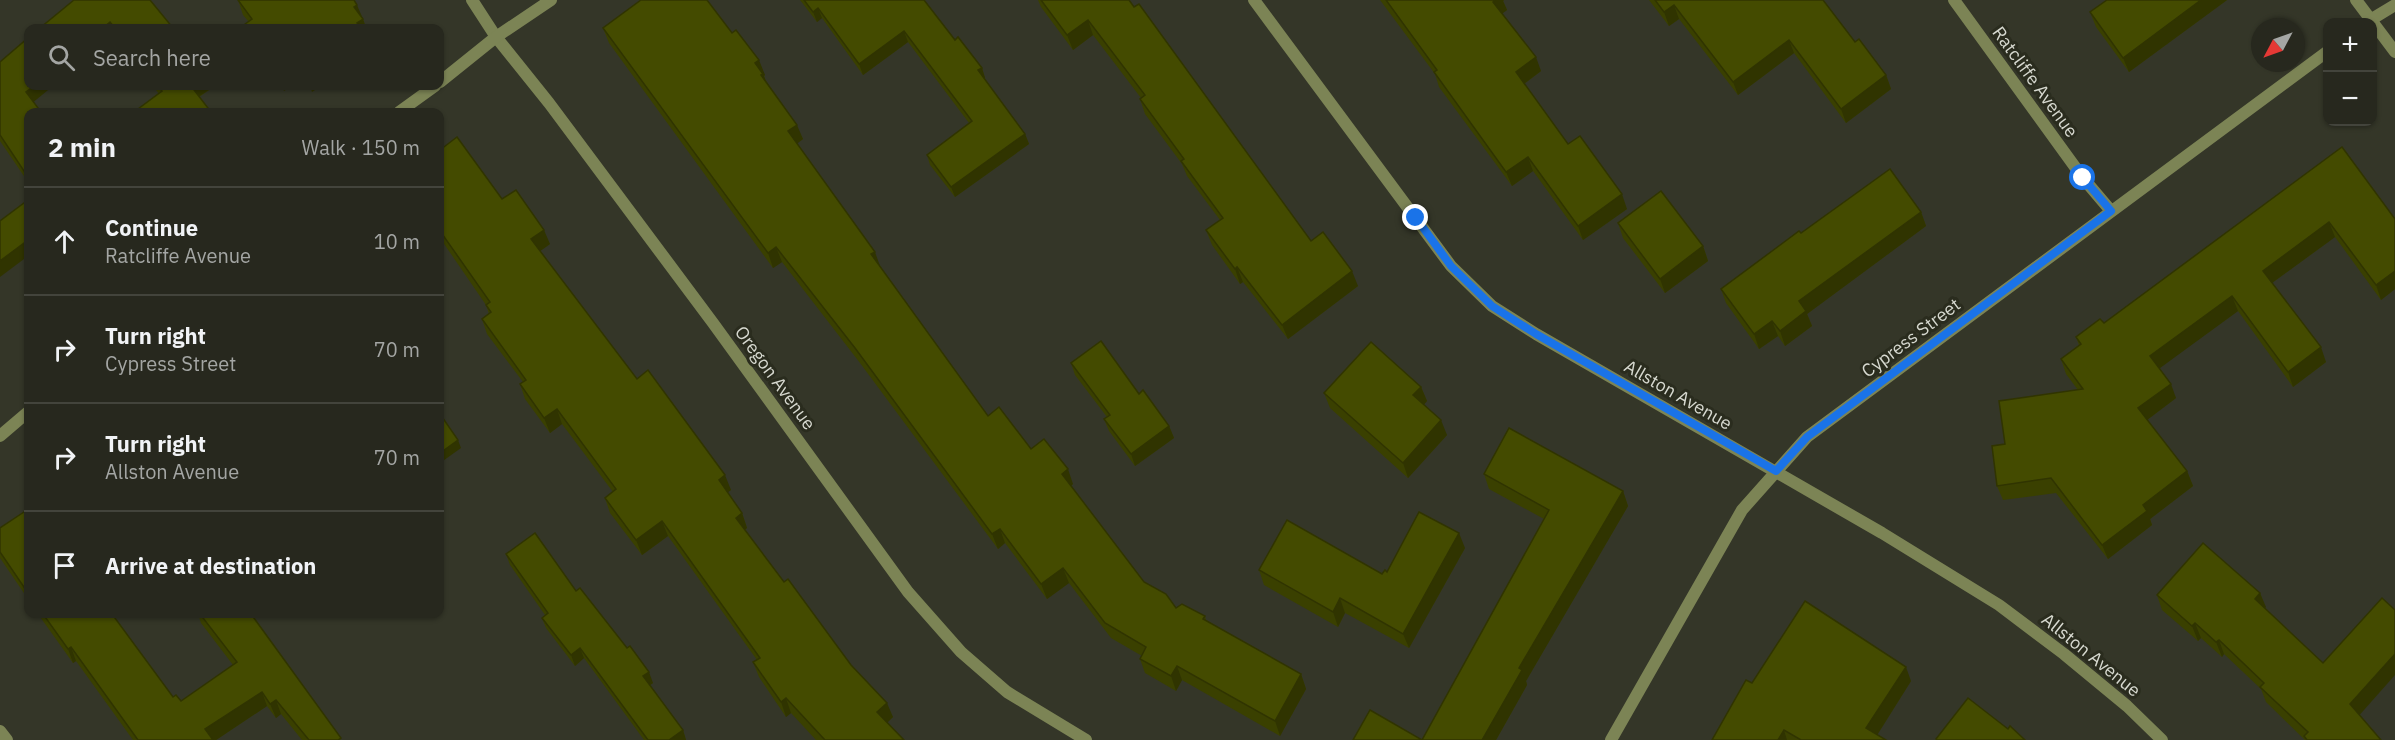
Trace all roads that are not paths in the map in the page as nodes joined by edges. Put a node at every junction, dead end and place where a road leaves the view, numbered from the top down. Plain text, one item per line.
1 (472, 0) edge
2 (551, 0) edge
3 (1254, 0) edge
4 (1954, 0) edge
5 (2356, 0) edge
6 (2395, 5) edge
7 (2367, 18) edge
8 (2374, 18) edge
9 (2377, 31) edge
10 (496, 37) junction
11 (2395, 52) edge
12 (2323, 55) edge
13 (444, 79) edge
14 (429, 90) edge
15 (405, 108) edge
16 (2111, 211) junction
17 (24, 415) edge
18 (0, 436) edge
19 (1776, 471) junction
20 (0, 731) edge
21 (7, 740) edge
22 (1086, 740) edge
23 (1611, 740) edge
24 (2162, 740) edge

1 - 10 street, Oregon Avenue
2 - 10 street
3 - 19 street, Allston Avenue
4 - 16 street, Ratcliffe Avenue
5 - 7 street
6 - 8 street
9 - 11 street
10 - 13 street
10 - 22 street, Oregon Avenue
12 - 16 street, Cypress Street
14 - 15 street
16 - 19 street, Cypress Street
17 - 18 street
19 - 23 street, Cypress Street
19 - 24 street, Allston Avenue
20 - 21 street

